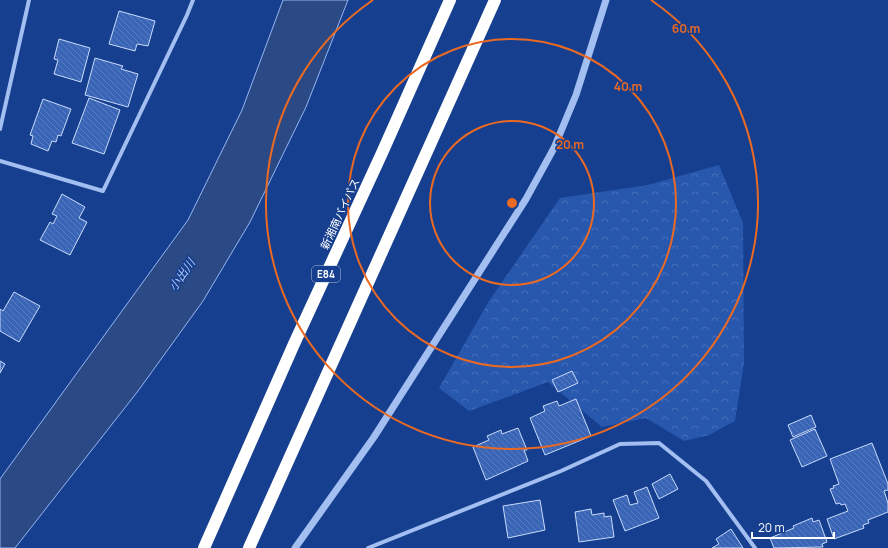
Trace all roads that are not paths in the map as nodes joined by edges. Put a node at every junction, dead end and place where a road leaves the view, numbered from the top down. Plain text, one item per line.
1 (29, 0) edge
2 (193, 0) edge
3 (450, 0) edge
4 (495, 0) edge
5 (606, 0) edge
6 (0, 129) edge
7 (0, 161) edge
8 (204, 548) edge
9 (249, 548) edge
10 (295, 548) edge
11 (368, 548) edge
12 (755, 548) edge

1 - 6 street
2 - 7 street
3 - 8 highway, 新湘南バイパス / E84
4 - 9 highway
5 - 10 street
11 - 12 street

